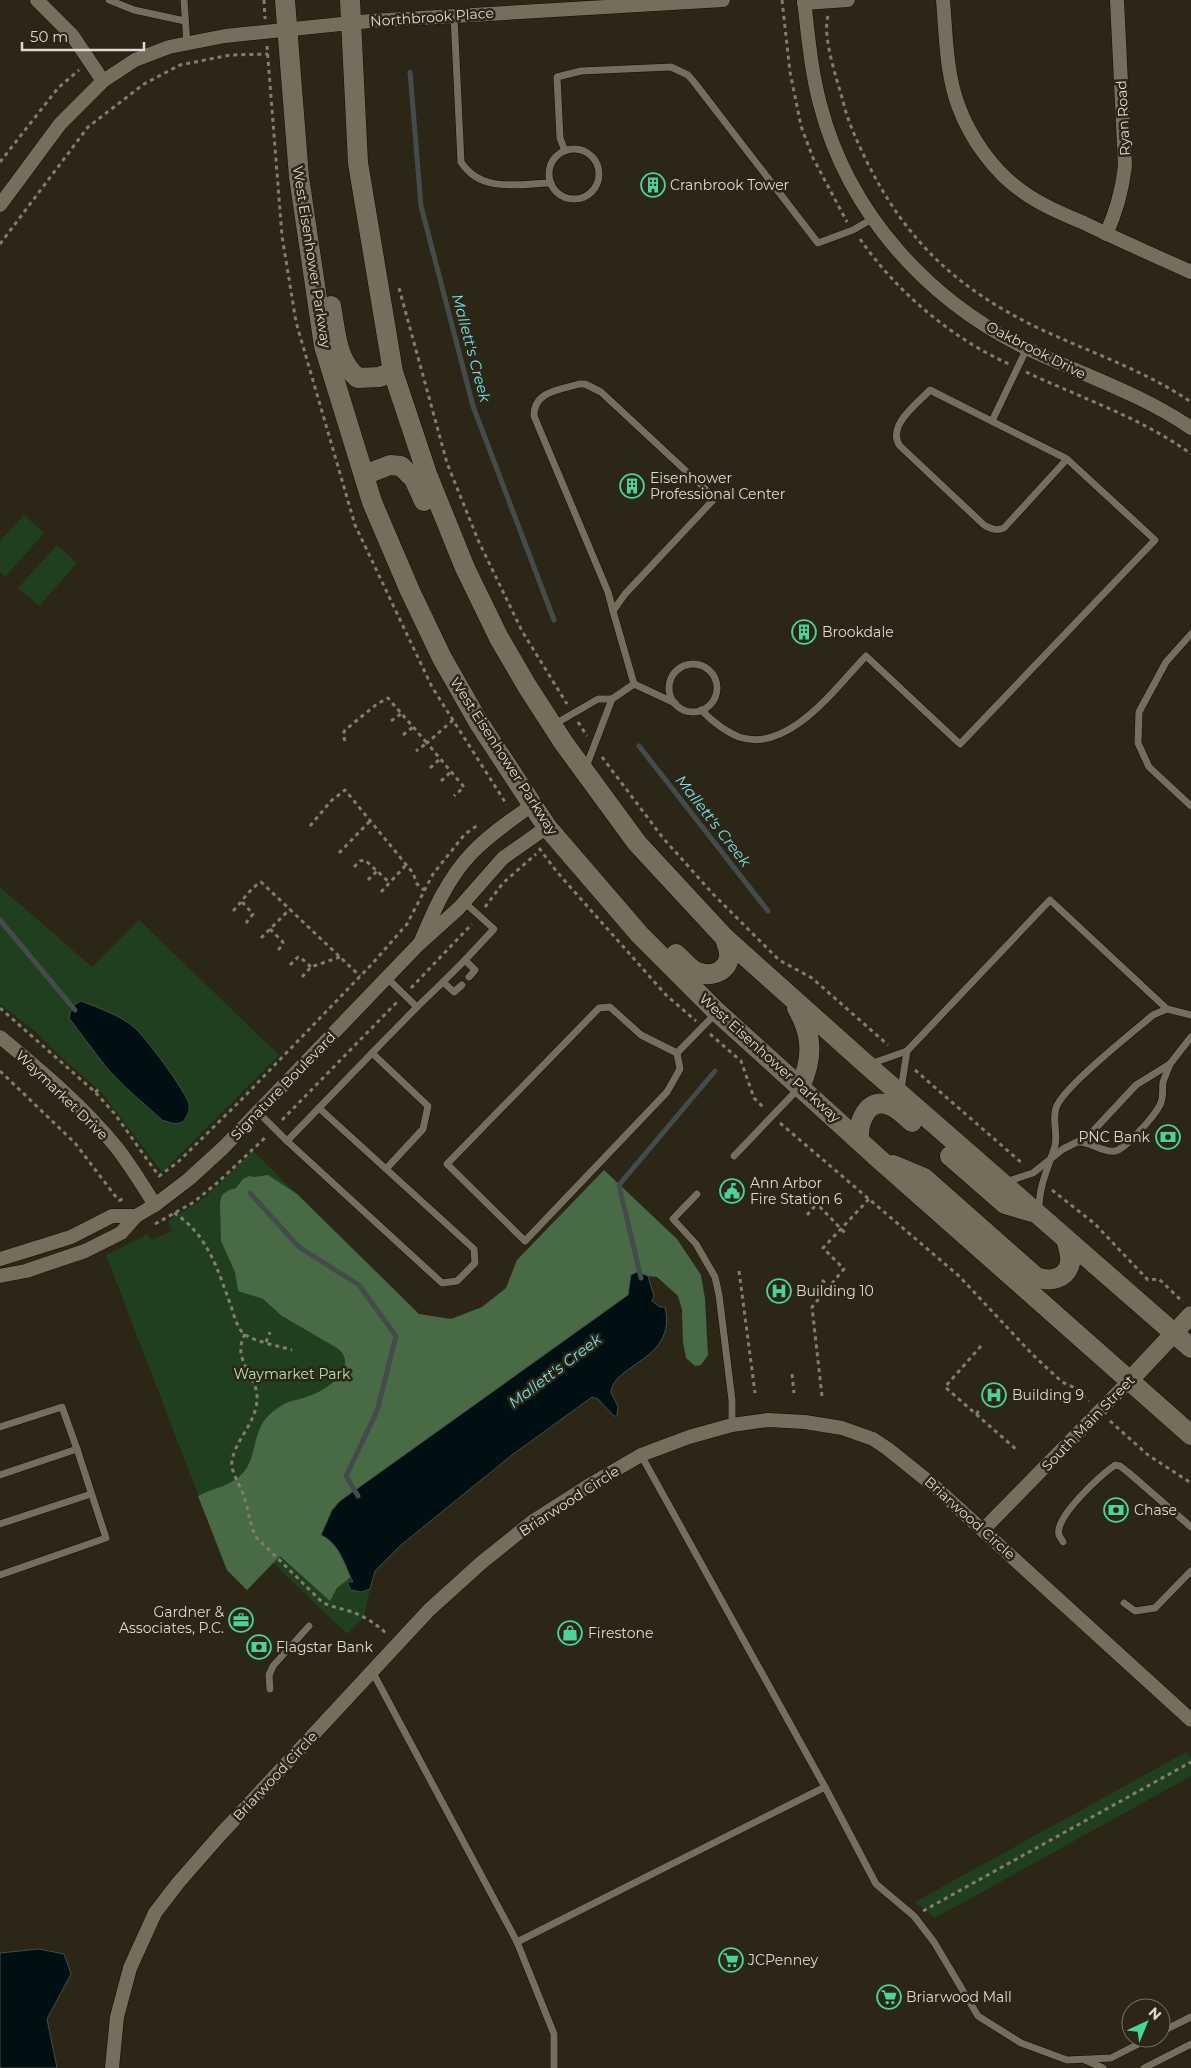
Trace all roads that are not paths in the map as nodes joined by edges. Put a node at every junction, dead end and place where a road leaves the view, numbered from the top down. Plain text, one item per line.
1 (37, 0) edge
2 (109, 0) edge
3 (184, 0) edge
4 (285, 0) edge
5 (350, 0) edge
6 (723, 0) edge
7 (848, 0) edge
8 (943, 0) edge
9 (1117, 0) edge
10 (804, 1) edge
11 (558, 4) edge
12 (454, 16) junction
13 (186, 20) junction
14 (351, 23) junction
15 (287, 28) junction
16 (187, 44) junction
17 (103, 81) junction
18 (565, 151) junction
19 (299, 177) junction
20 (551, 183) junction
21 (0, 205) edge
22 (872, 219) junction
23 (1106, 234) junction
24 (1191, 272) edge
25 (1027, 348) junction
26 (393, 372) junction
27 (992, 421) junction
28 (1191, 428) edge
29 (1067, 460) junction
30 (364, 475) junction
31 (613, 611) junction
32 (1191, 634) edge
33 (499, 638) junction
34 (634, 684) junction
35 (612, 699) junction
36 (675, 704) junction
37 (700, 710) junction
38 (552, 725) junction
39 (584, 770) junction
40 (532, 805) junction
41 (1191, 806) edge
42 (547, 827) junction
43 (560, 843) junction
44 (464, 902) junction
45 (724, 938) junction
46 (419, 944) junction
47 (465, 960) junction
48 (469, 977) dead end
49 (387, 978) junction
50 (443, 982) junction
51 (462, 985) dead end
52 (791, 999) junction
53 (417, 1007) junction
54 (1167, 1008) junction
55 (717, 1012) junction
56 (1191, 1015) edge
57 (0, 1037) edge
58 (1191, 1037) edge
59 (907, 1051) junction
60 (677, 1052) junction
61 (372, 1053) junction
62 (1170, 1064) junction
63 (867, 1065) junction
64 (800, 1087) junction
65 (900, 1095) junction
66 (319, 1108) junction
67 (258, 1112) junction
68 (859, 1140) junction
69 (287, 1141) junction
70 (1077, 1142) junction
71 (734, 1156) dead end
72 (878, 1158) junction
73 (1051, 1159) junction
74 (386, 1169) junction
75 (1003, 1183) junction
76 (698, 1194) dead end
77 (156, 1205) junction
78 (1039, 1214) junction
79 (136, 1216) junction
80 (1066, 1239) junction
81 (0, 1259) edge
82 (0, 1276) edge
83 (1188, 1308) edge
84 (1174, 1333) junction
85 (1191, 1348) edge
86 (1129, 1381) junction
87 (732, 1425) junction
88 (0, 1427) edge
89 (1191, 1435) edge
90 (77, 1449) junction
91 (641, 1456) junction
92 (0, 1475) edge
93 (91, 1494) junction
94 (0, 1524) edge
95 (1191, 1527) edge
96 (984, 1530) junction
97 (1064, 1542) dead end
98 (1191, 1571) edge
99 (0, 1575) edge
100 (1124, 1603) dead end
101 (309, 1626) dead end
102 (372, 1671) junction
103 (270, 1689) dead end
104 (1191, 1720) edge
105 (825, 1787) junction
106 (517, 1942) junction
107 (1191, 2017) edge
108 (1171, 2027) edge
109 (1191, 2044) edge
110 (1131, 2048) edge
111 (1082, 2059) junction
112 (112, 2068) edge
113 (554, 2068) edge
114 (1103, 2068) edge
115 (1144, 2068) edge

1 - 17 street
2 - 13 lane
3 - 13 lane
4 - 15 main road, West Eisenhower Parkway
5 - 14 main road
6 - 11 street, Northbrook Place
7 - 10 street
8 - 23 street
9 - 23 street, Ryan Road
10 - 22 street, Oakbrook Drive
11 - 12 street, Northbrook Place
12 - 14 street, Northbrook Place
12 - 20 lane
13 - 16 lane
14 - 15 street, Northbrook Place
14 - 26 main road
15 - 16 street
15 - 19 main road, West Eisenhower Parkway
16 - 17 street
17 - 21 street
18 - 20 lane
18 - 20 lane
18 - 22 lane
19 - 26 main road
19 - 30 main road, West Eisenhower Parkway
22 - 25 street, Oakbrook Drive
23 - 24 street
25 - 27 lane
25 - 28 street, Oakbrook Drive
26 - 33 main road
27 - 29 lane
27 - 29 lane
29 - 37 lane
30 - 33 main road
30 - 40 main road, West Eisenhower Parkway
31 - 31 lane
31 - 34 lane
32 - 41 lane
33 - 38 main road
34 - 35 lane
34 - 36 lane
35 - 38 lane
35 - 39 lane
36 - 37 lane
36 - 37 lane
38 - 39 main road
39 - 45 main road
40 - 42 main road, West Eisenhower Parkway
40 - 46 street, Signature Boulevard
42 - 43 main road, West Eisenhower Parkway
42 - 44 street, Signature Boulevard
43 - 45 main road
43 - 55 main road, West Eisenhower Parkway
44 - 46 street, Signature Boulevard
44 - 47 lane
45 - 52 main road
46 - 49 street, Signature Boulevard
47 - 48 lane
47 - 50 lane
49 - 53 lane
49 - 67 street, Signature Boulevard
50 - 51 lane
50 - 53 lane
52 - 63 main road
52 - 64 main road
53 - 61 lane
54 - 56 lane
54 - 59 lane
54 - 73 lane
55 - 60 lane
55 - 64 main road, West Eisenhower Parkway
57 - 77 street, Waymarket Drive
58 - 62 lane
59 - 63 lane
59 - 65 lane
60 - 60 lane
61 - 66 lane
61 - 74 lane
62 - 70 lane
62 - 70 lane
63 - 65 main road
64 - 68 main road, West Eisenhower Parkway
64 - 71 lane
65 - 75 main road
66 - 69 lane
66 - 74 lane
67 - 69 lane
67 - 77 street, Signature Boulevard
68 - 72 main road, West Eisenhower Parkway
68 - 78 main road
69 - 74 lane
70 - 73 lane
72 - 80 main road
72 - 86 main road, West Eisenhower Parkway
73 - 75 lane
73 - 78 lane
75 - 78 main road
76 - 87 lane
77 - 79 street, Signature Boulevard
78 - 80 main road
79 - 81 street, Signature Boulevard
79 - 82 street, Signature Boulevard
80 - 84 main road
83 - 84 street, South Main Street
84 - 85 main road
84 - 86 street, South Main Street
86 - 89 main road, West Eisenhower Parkway
86 - 96 street, South Main Street
87 - 91 street, Briarwood Circle
87 - 96 street, Briarwood Circle
88 - 90 lane
90 - 92 lane
90 - 93 lane
91 - 102 street, Briarwood Circle
91 - 105 lane
93 - 94 lane
93 - 99 lane
95 - 97 lane
96 - 104 street, Briarwood Circle
98 - 100 lane
101 - 103 lane
102 - 106 lane
102 - 112 street, Briarwood Circle
105 - 106 lane
105 - 111 lane
106 - 113 lane
107 - 108 lane
109 - 115 lane
110 - 111 lane
111 - 114 lane

